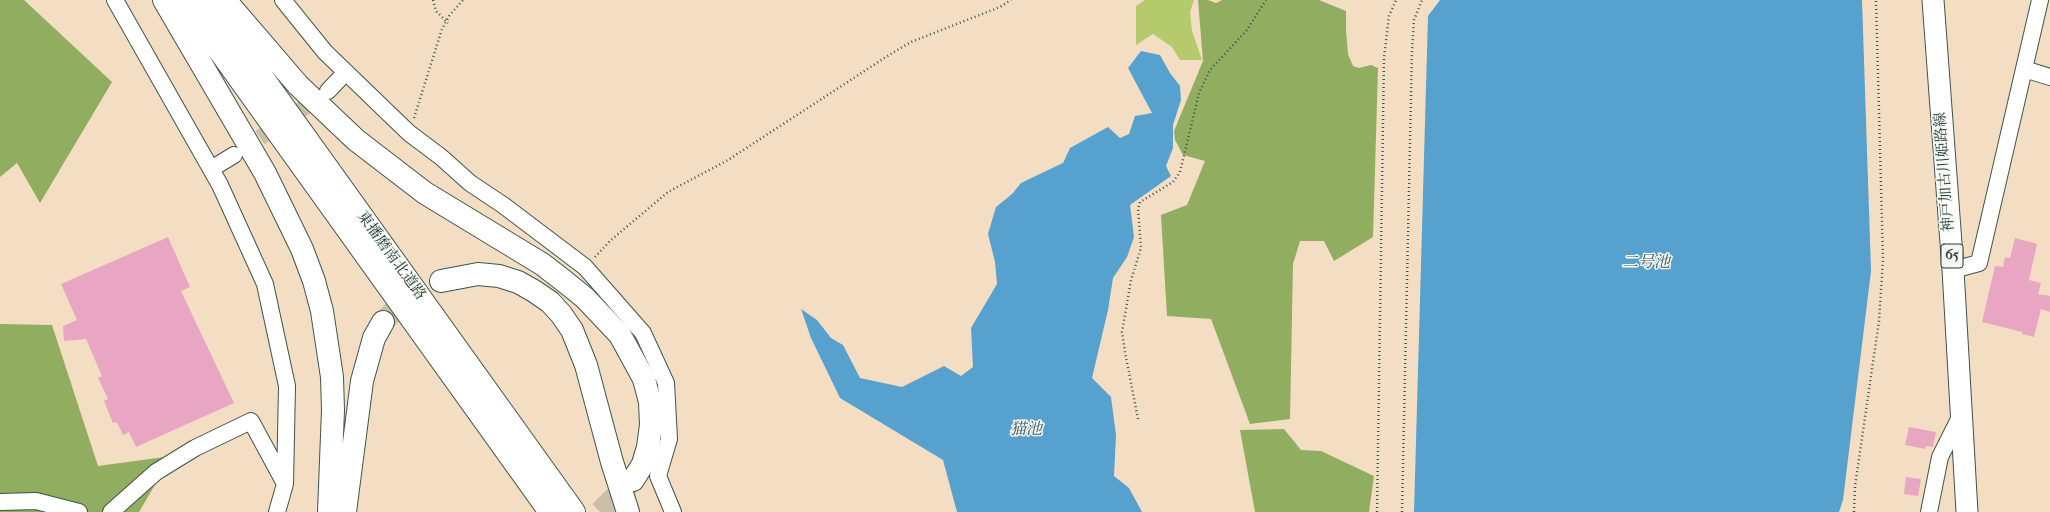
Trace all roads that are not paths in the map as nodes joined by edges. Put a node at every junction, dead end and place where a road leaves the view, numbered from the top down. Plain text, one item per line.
1 (115, 0) edge
2 (164, 0) edge
3 (183, 0) edge
4 (207, 0) edge
5 (225, 0) edge
6 (283, 0) edge
7 (1933, 0) edge
8 (2040, 0) edge
9 (2024, 69) junction
10 (346, 72) junction
11 (2050, 77) edge
12 (328, 91) tunnel mouth
13 (234, 155) tunnel mouth
14 (211, 169) junction
15 (1953, 270) junction
16 (441, 281) tunnel mouth
17 (383, 322) tunnel mouth
18 (1961, 415) junction
19 (633, 480) tunnel mouth
20 (285, 484) junction
21 (0, 502) edge
22 (79, 512) edge
23 (111, 512) edge
24 (277, 512) edge
25 (329, 512) edge
26 (345, 512) edge
27 (550, 512) edge
28 (574, 512) edge
29 (628, 512) edge
30 (673, 512) edge
31 (1929, 512) edge
32 (1967, 512) edge

1 - 14 street
2 - 25 highway
3 - 27 highway, 東播磨南北道路
4 - 28 highway, 東播磨南北道路
5 - 19 highway
6 - 10 street
7 - 15 main road, 神戸加古川姫路線 / 65
8 - 9 street
9 - 11 street
9 - 15 street
10 - 12 street
10 - 30 street
13 - 14 street
14 - 20 street
15 - 18 main road, 神戸加古川姫路線 / 65
16 - 29 highway
17 - 26 highway
18 - 31 street
18 - 32 main road, 神戸加古川姫路線 / 65
20 - 23 street
20 - 24 street
21 - 22 street

